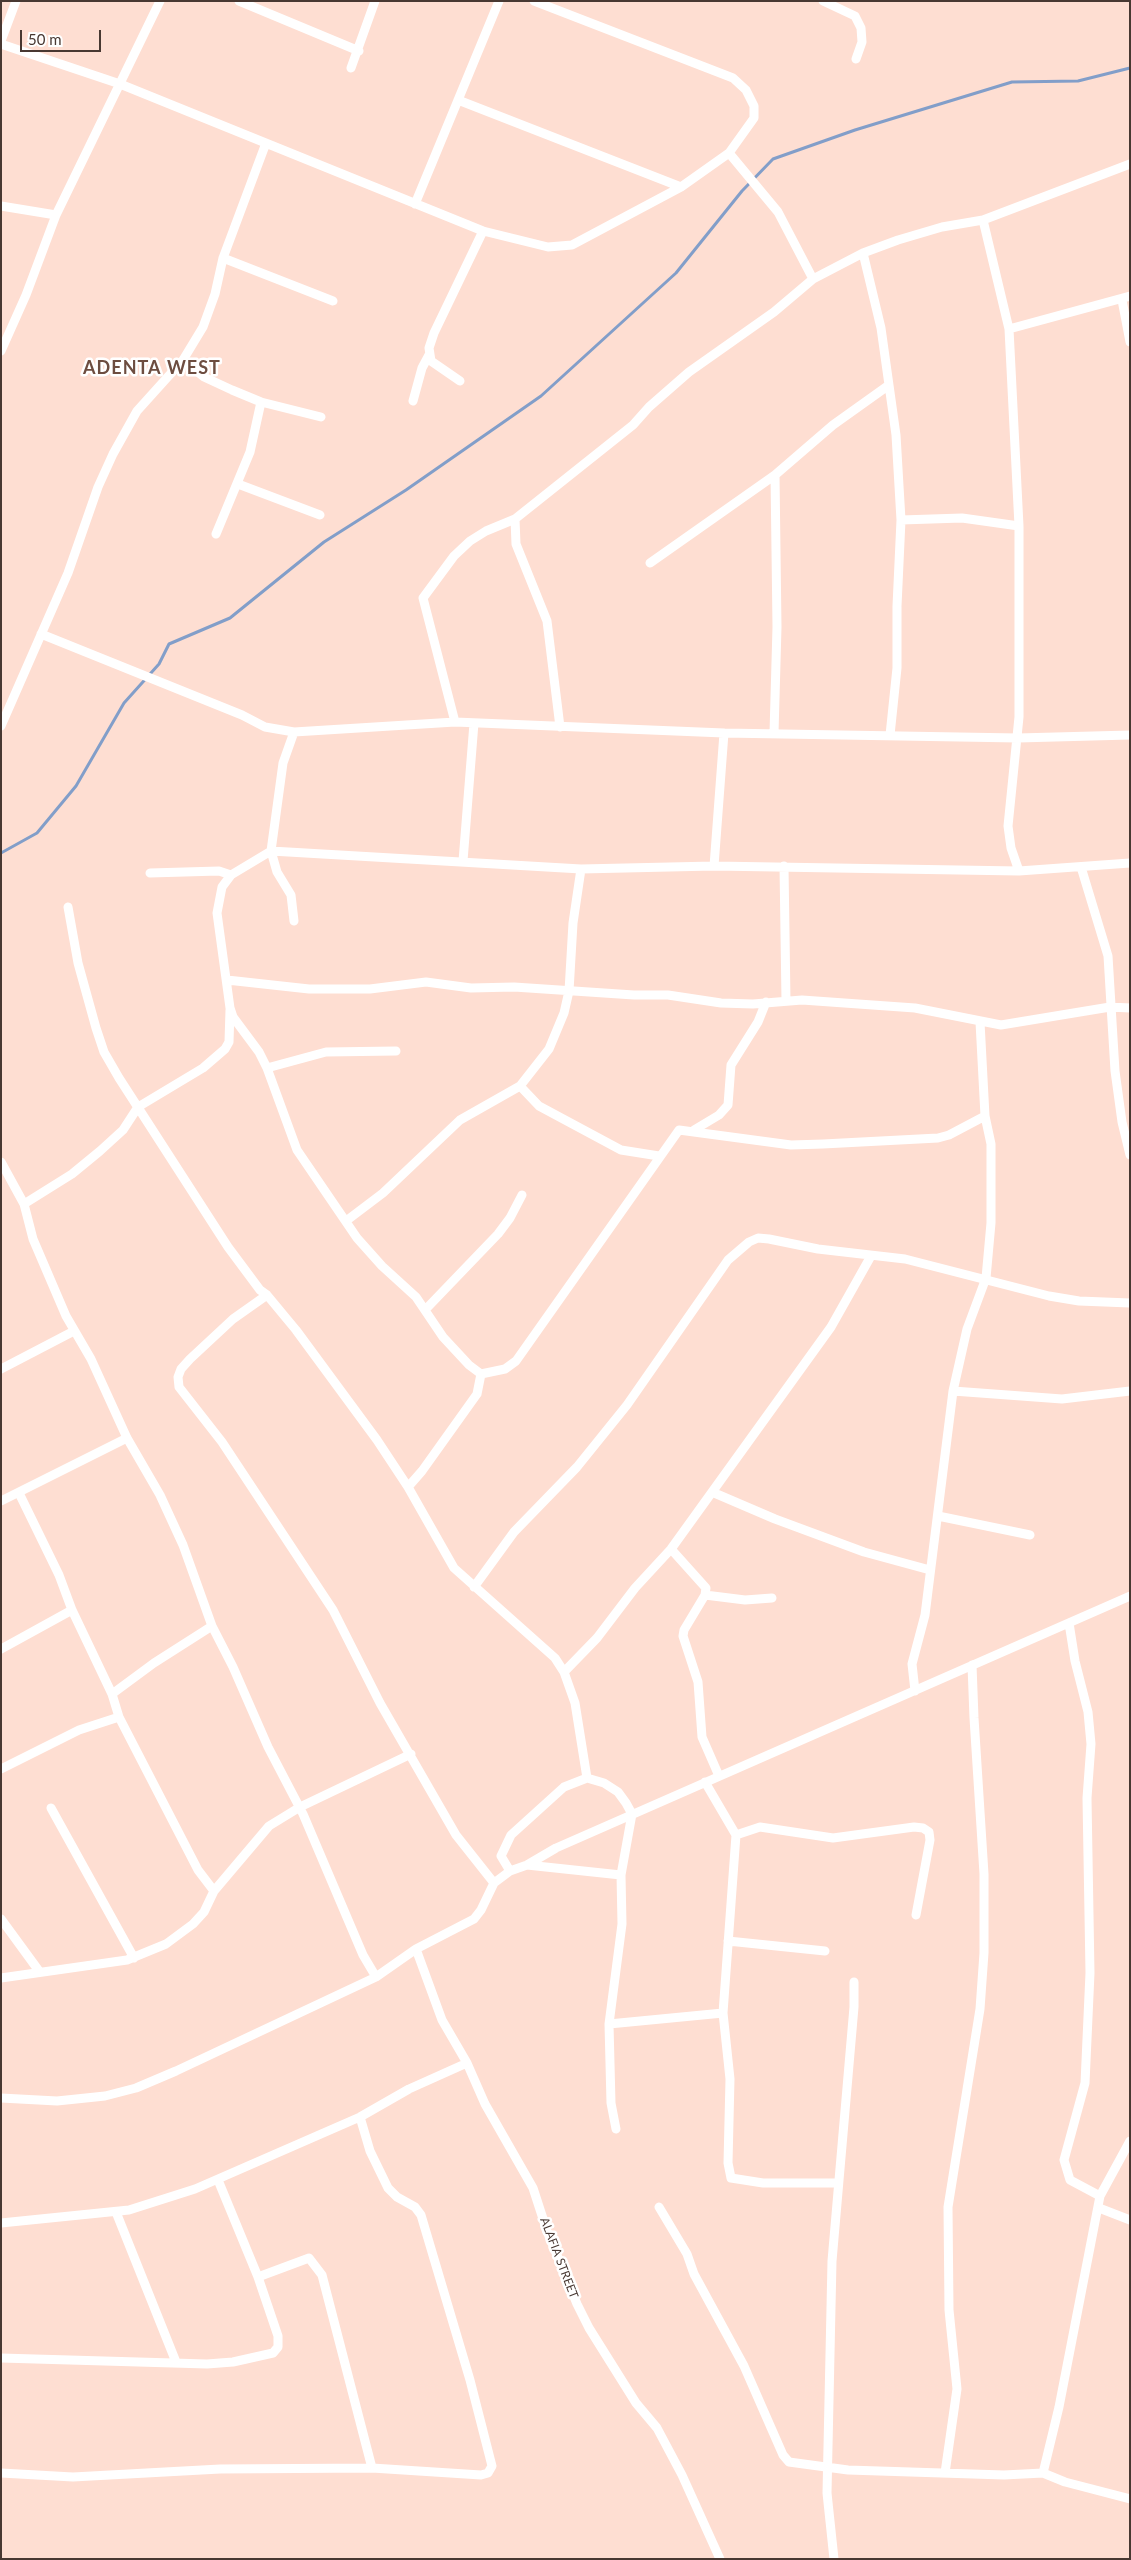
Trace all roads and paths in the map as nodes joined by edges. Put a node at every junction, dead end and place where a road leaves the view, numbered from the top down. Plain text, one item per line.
1 (16, 1) edge
2 (160, 1) edge
3 (239, 1) edge
4 (375, 1) edge
5 (499, 1) edge
6 (534, 1) edge
7 (823, 1) edge
8 (1, 42) edge
9 (358, 50) junction
10 (856, 60) dead end
11 (351, 68) dead end
12 (120, 84) junction
13 (458, 100) junction
14 (266, 143) junction
15 (729, 153) junction
16 (1130, 164) edge
17 (681, 187) junction
18 (415, 204) junction
19 (1, 206) edge
20 (56, 215) junction
21 (983, 220) junction
22 (483, 231) junction
23 (863, 254) junction
24 (223, 258) junction
25 (812, 279) junction
26 (1126, 298) edge
27 (333, 301) dead end
28 (1009, 329) junction
29 (1130, 342) edge
30 (1, 351) edge
31 (429, 355) junction
32 (183, 360) junction
33 (460, 381) dead end
34 (889, 385) junction
35 (413, 401) dead end
36 (261, 402) junction
37 (321, 417) dead end
38 (775, 475) junction
39 (238, 484) junction
40 (320, 514) dead end
41 (515, 519) junction
42 (901, 520) junction
43 (1019, 526) junction
44 (216, 534) dead end
45 (650, 564) dead end
46 (41, 634) junction
47 (455, 722) junction
48 (474, 723) junction
49 (1, 726) edge
50 (560, 727) junction
51 (294, 732) junction
52 (724, 733) junction
53 (774, 733) junction
54 (890, 735) junction
55 (1130, 735) edge
56 (1018, 738) junction
57 (271, 851) junction
58 (463, 861) junction
59 (1130, 863) edge
60 (714, 866) junction
61 (784, 866) junction
62 (1081, 867) junction
63 (582, 869) junction
64 (1019, 871) junction
65 (150, 873) dead end
66 (231, 875) junction
67 (68, 907) dead end
68 (294, 921) dead end
69 (227, 980) junction
70 (569, 991) junction
71 (786, 1001) junction
72 (766, 1002) junction
73 (1110, 1007) junction
74 (230, 1008) junction
75 (1130, 1008) edge
76 (980, 1022) junction
77 (396, 1051) dead end
78 (267, 1068) junction
79 (520, 1086) junction
80 (1120, 1105) junction
81 (138, 1107) junction
82 (1130, 1109) edge
83 (985, 1116) junction
84 (694, 1130) junction
85 (1130, 1155) edge
86 (659, 1156) junction
87 (1, 1162) edge
88 (522, 1195) dead end
89 (24, 1204) junction
90 (346, 1221) junction
91 (871, 1256) junction
92 (986, 1278) junction
93 (267, 1295) junction
94 (1130, 1303) edge
95 (425, 1310) junction
96 (74, 1332) junction
97 (1, 1369) edge
98 (481, 1374) junction
99 (953, 1391) junction
100 (1130, 1391) edge
101 (127, 1438) junction
102 (408, 1487) junction
103 (712, 1492) junction
104 (19, 1493) junction
105 (1, 1501) edge
106 (938, 1516) junction
107 (1030, 1535) dead end
108 (671, 1549) junction
109 (930, 1570) junction
110 (474, 1587) junction
111 (705, 1595) junction
112 (1130, 1596) edge
113 (772, 1598) dead end
114 (72, 1610) junction
115 (1069, 1623) junction
116 (212, 1626) junction
117 (1, 1649) edge
118 (972, 1665) junction
119 (564, 1672) junction
120 (915, 1691) junction
121 (112, 1694) junction
122 (119, 1717) junction
123 (411, 1754) junction
124 (1, 1770) edge
125 (719, 1776) junction
126 (588, 1778) junction
127 (705, 1782) junction
128 (300, 1807) junction
129 (51, 1808) dead end
130 (632, 1814) junction
131 (736, 1835) junction
132 (527, 1865) junction
133 (510, 1871) junction
134 (621, 1875) junction
135 (494, 1883) junction
136 (214, 1892) junction
137 (916, 1915) dead end
138 (1, 1919) edge
139 (728, 1940) junction
140 (416, 1949) junction
141 (825, 1951) dead end
142 (134, 1958) junction
143 (39, 1971) junction
144 (376, 1977) junction
145 (1, 1978) edge
146 (854, 1982) dead end
147 (723, 2013) junction
148 (609, 2024) junction
149 (468, 2063) junction
150 (1, 2098) edge
151 (360, 2117) junction
152 (616, 2129) dead end
153 (1130, 2141) edge
154 (218, 2180) junction
155 (838, 2183) junction
156 (1100, 2196) junction
157 (659, 2208) dead end
158 (1099, 2208) junction
159 (116, 2212) junction
160 (1130, 2220) edge
161 (1, 2223) edge
162 (258, 2277) junction
163 (1, 2358) edge
164 (176, 2362) junction
165 (372, 2468) junction
166 (829, 2469) junction
167 (1, 2473) edge
168 (945, 2473) junction
169 (1043, 2473) junction
170 (1130, 2500) edge
171 (720, 2559) edge
172 (834, 2559) edge

1 - 8 street
2 - 12 street
3 - 9 street
4 - 9 street
5 - 13 street
6 - 15 street
7 - 10 street
8 - 12 street
9 - 11 street
12 - 14 street
12 - 20 street
13 - 17 street
13 - 18 street
14 - 18 street
14 - 24 street
15 - 17 street
15 - 25 street
16 - 21 street
17 - 22 street
18 - 22 street
19 - 20 street
20 - 30 street
21 - 23 street
21 - 28 street
22 - 31 street
23 - 25 street
23 - 34 street
24 - 27 street
24 - 32 street
25 - 41 street
26 - 28 street
26 - 29 street
28 - 43 street
31 - 33 street
31 - 35 street
32 - 36 street
32 - 46 street
34 - 38 street
34 - 42 street
36 - 37 street
36 - 39 street
38 - 45 street
38 - 53 street
39 - 40 street
39 - 44 street
41 - 47 street
41 - 50 street
42 - 43 street
42 - 54 street
43 - 56 street
46 - 49 street
46 - 51 street
47 - 48 street
47 - 51 street
48 - 50 street
48 - 58 street
50 - 52 street
51 - 57 street
52 - 53 street
52 - 60 street
53 - 54 street
54 - 56 street
55 - 56 street
56 - 64 street
57 - 58 street
57 - 66 street
57 - 68 street
58 - 63 street
59 - 62 street
60 - 61 street
60 - 63 street
61 - 64 street
61 - 71 street
62 - 64 street
62 - 73 street
63 - 70 street
65 - 66 street
66 - 69 street
67 - 81 street
69 - 70 street
69 - 74 street
70 - 72 street
70 - 79 street
71 - 72 street
71 - 76 street
72 - 84 street
73 - 75 street
73 - 76 street
73 - 80 street
74 - 78 street
74 - 81 street
76 - 83 street
77 - 78 street
78 - 90 street
79 - 86 street
79 - 90 street
80 - 82 street
80 - 85 street
81 - 89 street
81 - 93 street
83 - 84 street
83 - 92 street
84 - 86 street
86 - 98 street
87 - 89 street
88 - 95 street
89 - 96 street
90 - 95 street
91 - 92 street
91 - 103 street
91 - 110 street
92 - 94 street
92 - 99 street
93 - 102 street
93 - 123 street
95 - 98 street
96 - 97 street
96 - 101 street
98 - 102 street
99 - 100 street
99 - 106 street
101 - 104 street
101 - 116 street
102 - 110 street
103 - 108 street
103 - 109 street
104 - 105 street
104 - 114 street
106 - 107 street
106 - 109 street
108 - 111 street
108 - 119 street
109 - 120 street
110 - 119 street
111 - 113 street
111 - 125 street
112 - 115 street
114 - 117 street
114 - 121 street
115 - 118 street
115 - 156 street
116 - 121 street
116 - 128 street
118 - 120 street
118 - 168 street
119 - 126 street
120 - 125 street
121 - 122 street
122 - 124 street
122 - 136 street
123 - 128 street
123 - 135 street
125 - 127 street
126 - 130 street
126 - 133 street
127 - 130 street
127 - 131 street
128 - 136 street
128 - 144 street
129 - 142 street
130 - 132 street
130 - 134 street
131 - 137 street
131 - 139 street
132 - 133 street
132 - 134 street
133 - 135 street
134 - 148 street
135 - 140 street
136 - 142 street
138 - 143 street
139 - 141 street
139 - 147 street
140 - 144 street
140 - 149 street, ALAFIA STREET
142 - 143 street
143 - 145 street
144 - 150 street
146 - 155 street
147 - 148 street
147 - 155 street
148 - 152 street
149 - 151 street
149 - 171 street, ALAFIA STREET
151 - 154 street
151 - 165 street
153 - 156 street
154 - 159 street
154 - 162 street
155 - 166 street
156 - 158 street
157 - 166 street
158 - 160 street
158 - 169 street
159 - 161 street
159 - 164 street
162 - 164 street
162 - 165 street
163 - 164 street
165 - 167 street
166 - 168 street
166 - 172 street
168 - 169 street
169 - 170 street

